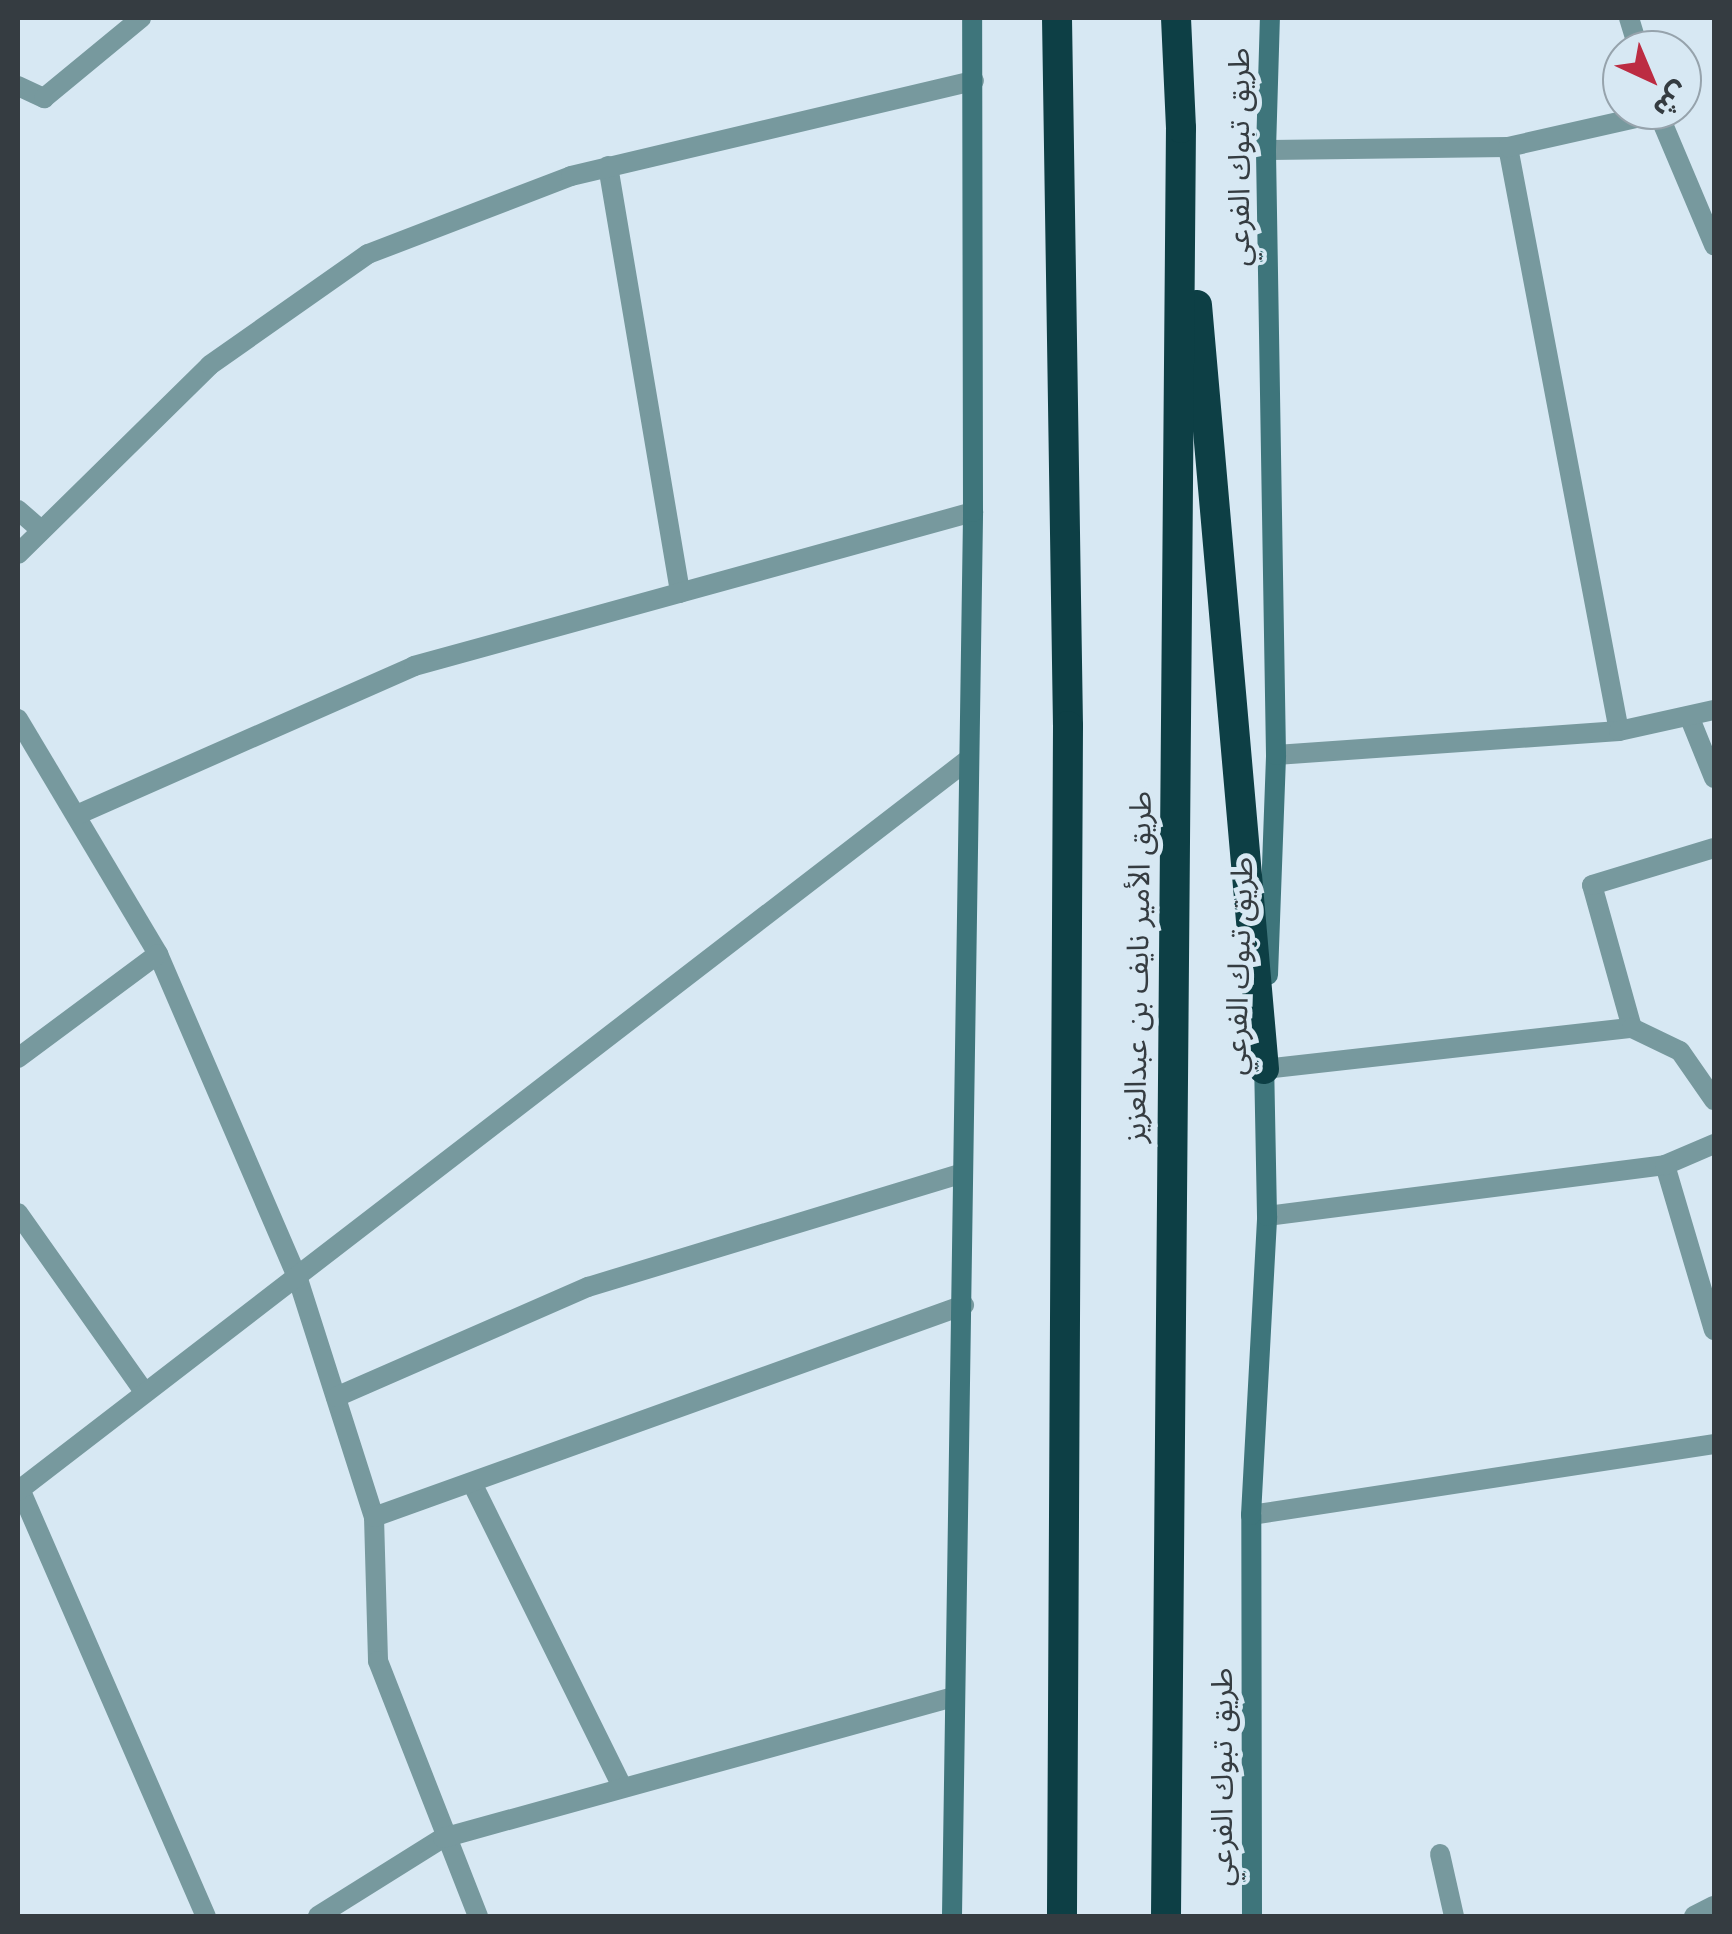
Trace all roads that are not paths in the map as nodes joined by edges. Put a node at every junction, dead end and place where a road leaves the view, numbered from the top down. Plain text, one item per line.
1 (141, 18) edge
2 (972, 18) edge
3 (1057, 18) edge
4 (1176, 18) edge
5 (1188, 18) edge
6 (1270, 18) edge
7 (974, 81) junction
8 (18, 86) edge
9 (1602, 125) edge
10 (1182, 128) junction
11 (1666, 130) edge
12 (1508, 147) junction
13 (1266, 150) junction
14 (608, 166) junction
15 (1714, 245) edge
16 (18, 510) edge
17 (973, 512) junction
18 (41, 530) junction
19 (18, 554) edge
20 (680, 593) junction
21 (1714, 710) edge
22 (1689, 716) junction
23 (18, 719) edge
24 (1619, 731) junction
25 (1276, 755) junction
26 (969, 759) junction
27 (1714, 778) edge
28 (79, 814) junction
29 (1714, 848) edge
30 (158, 954) junction
31 (1632, 1028) junction
32 (18, 1058) edge
33 (1264, 1070) junction
34 (1714, 1100) edge
35 (1714, 1144) edge
36 (1665, 1164) junction
37 (961, 1174) junction
38 (18, 1212) edge
39 (1267, 1216) junction
40 (297, 1276) junction
41 (964, 1305) junction
42 (1714, 1330) edge
43 (145, 1393) junction
44 (336, 1397) junction
45 (1714, 1444) edge
46 (472, 1483) junction
47 (19, 1490) edge
48 (1251, 1515) junction
49 (374, 1517) junction
50 (953, 1697) junction
51 (622, 1786) junction
52 (443, 1838) junction
53 (1440, 1854) dead end
54 (1714, 1906) edge
55 (206, 1916) edge
56 (318, 1916) edge
57 (478, 1916) edge
58 (950, 1916) edge
59 (1062, 1916) edge
60 (1166, 1916) edge
61 (1252, 1916) edge
62 (1454, 1916) edge
63 (1694, 1916) edge

1 - 8 street
2 - 7 main road
3 - 59 highway
4 - 10 highway, طريق الأمير نايف بن عبدالعزيز
5 - 10 highway
6 - 13 main road, طريق تبوك الفرعي
7 - 14 street
7 - 17 main road
9 - 12 street
10 - 33 highway
10 - 60 highway, طريق الأمير نايف بن عبدالعزيز
11 - 15 street
12 - 13 street
12 - 24 street
13 - 25 main road, طريق تبوك الفرعي
14 - 18 street
14 - 20 street
16 - 18 street
17 - 20 street
17 - 26 main road
18 - 19 street
20 - 28 street
21 - 22 street
22 - 24 street
22 - 27 street
23 - 28 street
24 - 25 street
25 - 33 main road, طريق تبوك الفرعي
26 - 37 main road
26 - 40 street
28 - 30 street
29 - 31 street
30 - 32 street
30 - 40 street
31 - 33 street
31 - 34 street
33 - 39 main road, طريق تبوك الفرعي
35 - 36 street
36 - 39 street
36 - 42 street
37 - 41 main road
37 - 44 street
38 - 43 street
39 - 48 main road, طريق تبوك الفرعي
40 - 43 street
40 - 44 street
41 - 46 street
41 - 50 main road
43 - 47 street
44 - 49 street
45 - 48 street
46 - 49 street
46 - 51 street
47 - 55 street
48 - 61 main road, طريق تبوك الفرعي
49 - 52 street
50 - 51 street
50 - 58 main road
51 - 52 street
52 - 56 street
52 - 57 street
53 - 62 street
54 - 63 street

